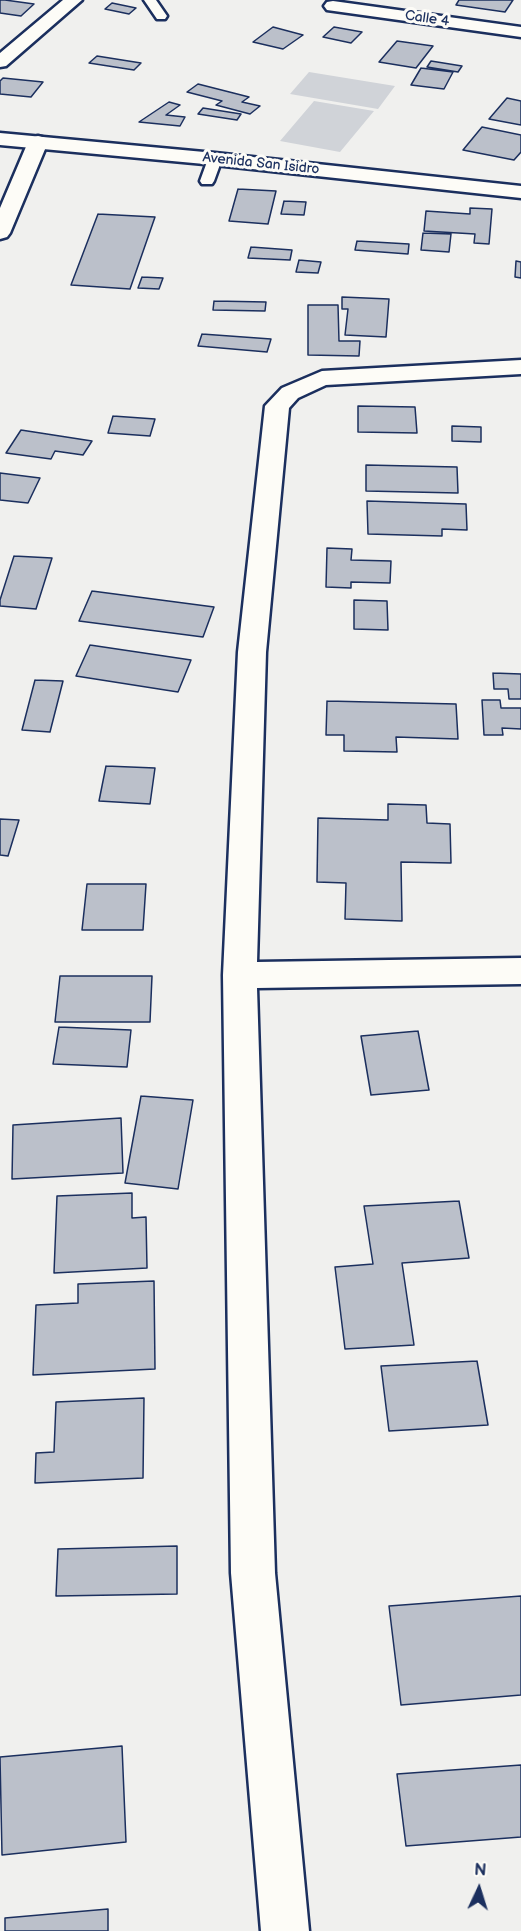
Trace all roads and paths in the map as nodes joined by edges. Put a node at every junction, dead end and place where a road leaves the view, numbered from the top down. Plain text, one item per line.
1 (73, 0) edge
2 (150, 0) edge
3 (333, 6) dead end
4 (161, 16) dead end
5 (521, 32) edge
6 (0, 62) edge
7 (0, 139) edge
8 (38, 141) junction
9 (215, 159) junction
10 (207, 181) dead end
11 (521, 192) edge
12 (0, 233) edge
13 (521, 367) edge
14 (521, 971) edge
15 (240, 975) junction
16 (285, 1931) edge

1 - 6 street
2 - 4 lane
3 - 5 street, Calle 4
7 - 8 street, Avenida San Isidro
8 - 9 street, Avenida San Isidro
8 - 12 street
9 - 10 lane
9 - 11 street, Avenida San Isidro
13 - 15 street
14 - 15 street
15 - 16 street

